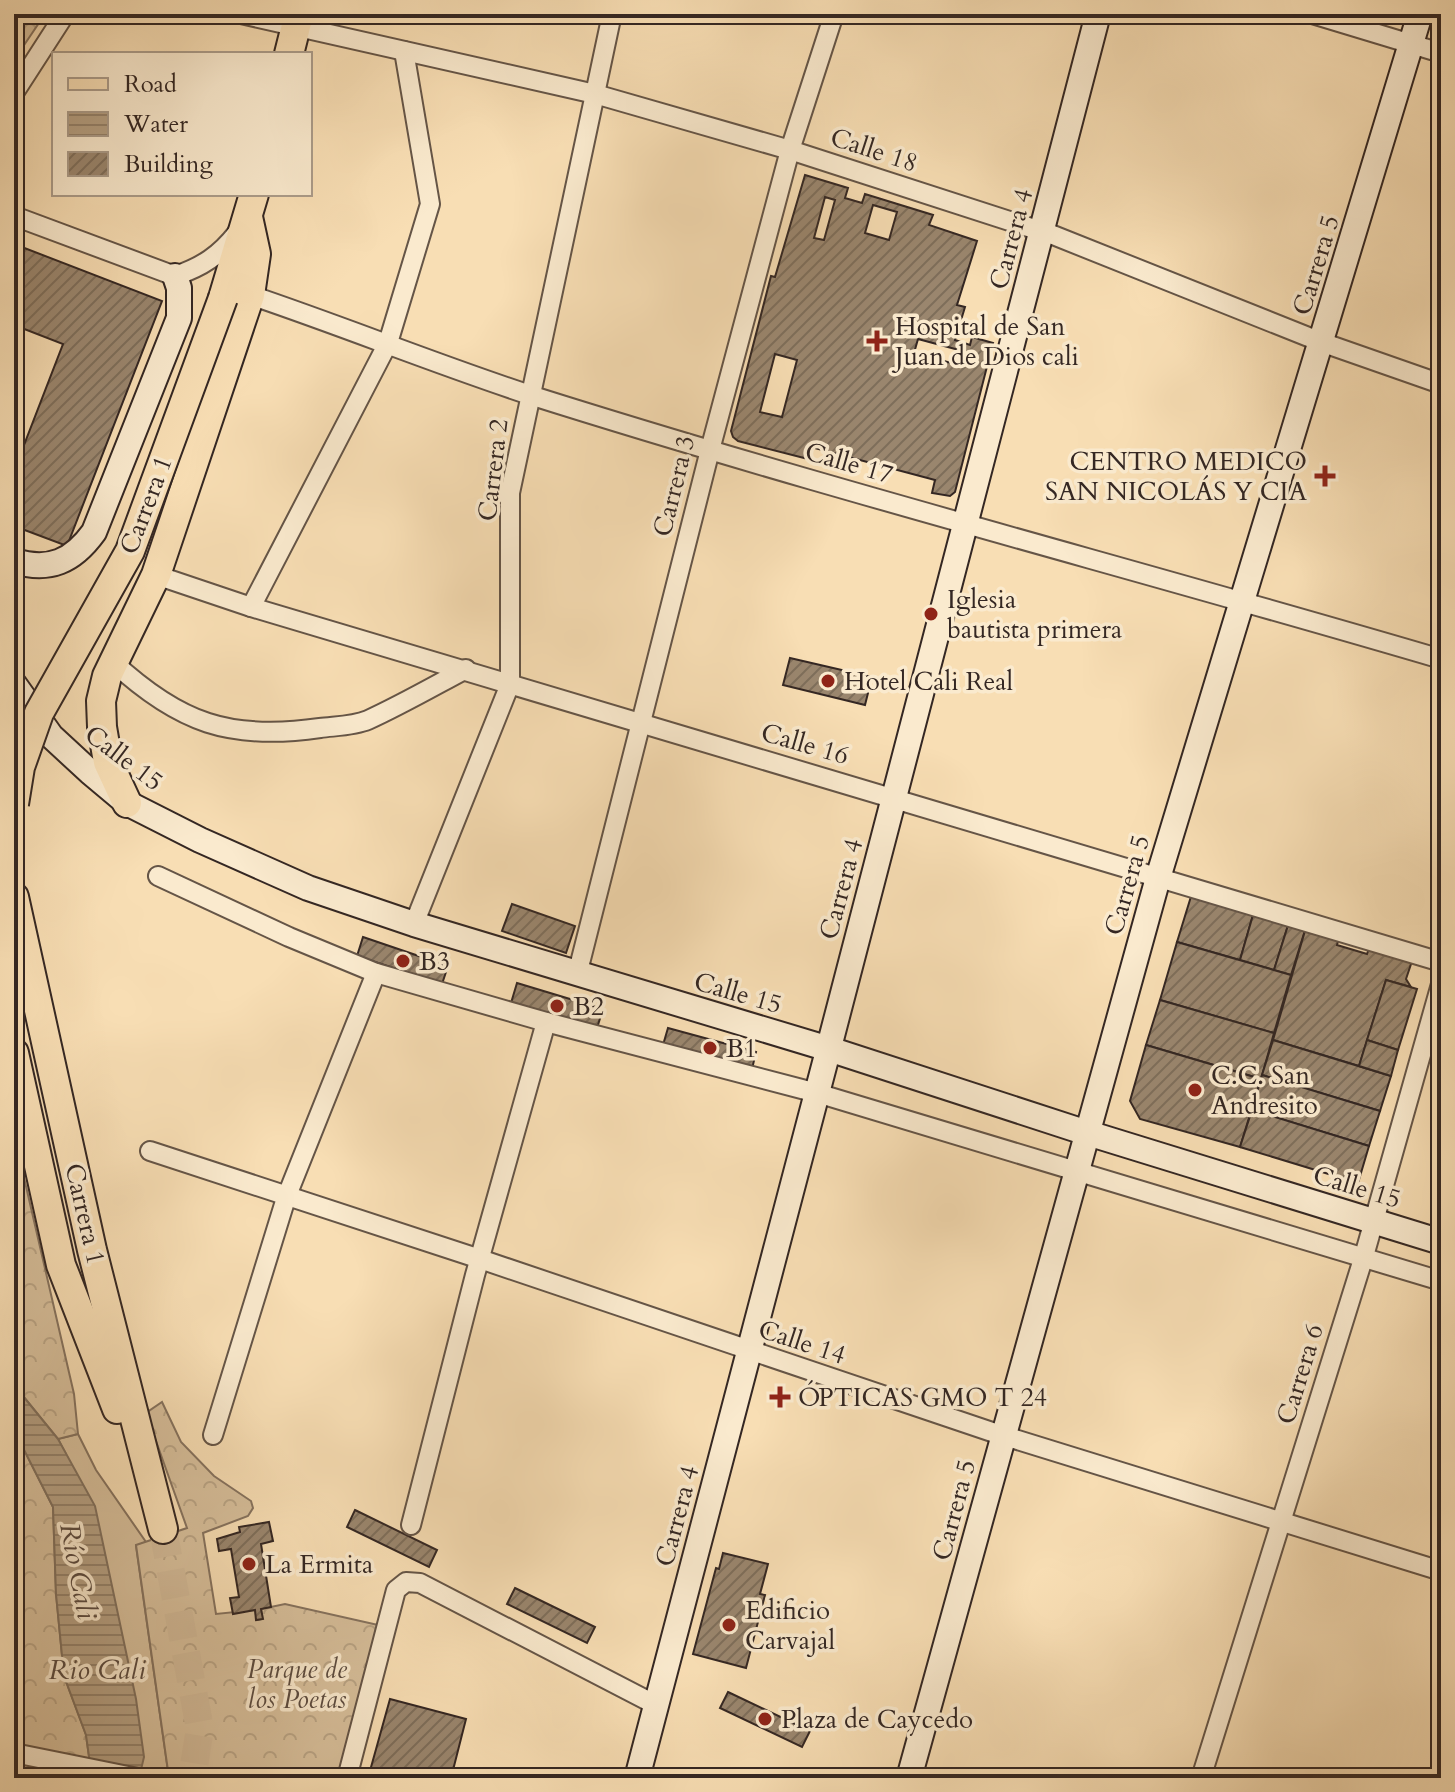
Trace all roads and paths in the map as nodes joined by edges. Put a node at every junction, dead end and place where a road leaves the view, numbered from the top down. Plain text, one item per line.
1 (65, 14) edge
2 (241, 14) edge
3 (612, 14) edge
4 (834, 14) edge
5 (1098, 14) edge
6 (1312, 14) edge
7 (1420, 14) edge
8 (286, 19) edge
9 (1412, 44) junction
10 (404, 51) junction
11 (289, 52) edge
12 (1441, 53) edge
13 (14, 93) edge
14 (595, 94) junction
15 (790, 150) junction
16 (251, 206) edge
17 (14, 216) edge
18 (1042, 231) junction
19 (175, 276) junction
20 (237, 296) junction
21 (1321, 342) junction
22 (388, 343) junction
23 (1441, 384) edge
24 (529, 394) junction
25 (710, 450) junction
26 (966, 525) junction
27 (14, 561) edge
28 (156, 575) junction
29 (1243, 601) junction
30 (251, 607) junction
31 (1441, 659) edge
32 (113, 662) junction
33 (466, 669) junction
34 (14, 684) edge
35 (510, 684) junction
36 (641, 724) junction
37 (894, 797) junction
38 (127, 803) junction
39 (14, 804) edge
40 (158, 876) dead end
41 (1158, 878) junction
42 (14, 897) edge
43 (414, 924) junction
44 (1441, 962) edge
45 (376, 973) junction
46 (577, 975) junction
47 (1441, 984) edge
48 (546, 1022) junction
49 (829, 1049) junction
50 (14, 1053) edge
51 (817, 1093) junction
52 (1087, 1133) junction
53 (150, 1151) dead end
54 (1076, 1171) junction
55 (286, 1198) junction
56 (1373, 1220) junction
57 (1441, 1242) edge
58 (1364, 1256) junction
59 (480, 1259) junction
60 (1441, 1281) edge
61 (749, 1352) junction
62 (213, 1435) dead end
63 (1003, 1436) junction
64 (1282, 1522) junction
65 (411, 1525) dead end
66 (1441, 1571) edge
67 (656, 1705) junction
68 (23, 1755) edge
69 (138, 1778) edge
70 (347, 1778) edge
71 (637, 1778) edge
72 (909, 1778) edge
73 (1201, 1778) edge

1 - 13 street
2 - 8 street, Calle 18
3 - 14 street, Carrera 2
4 - 15 street, Carrera 3
5 - 18 street, Carrera 4
6 - 9 street
7 - 9 street, Carrera 5
8 - 10 street, Calle 18
8 - 11 main road
9 - 12 street
9 - 21 street, Carrera 5
10 - 14 street, Calle 18
10 - 22 street
14 - 15 street, Calle 18
14 - 24 street, Carrera 2
15 - 18 street, Calle 18
15 - 25 street, Carrera 3
16 - 19 street
16 - 20 main road, Carrera 1
17 - 19 street
18 - 21 street, Calle 18
18 - 26 street, Carrera 4
19 - 27 street
20 - 22 street, Calle 17
20 - 28 main road
20 - 39 main road, Carrera 1, bridge
21 - 23 street, Calle 18
21 - 29 street, Carrera 5
22 - 24 street, Calle 17
22 - 30 street
24 - 25 street, Calle 17
24 - 35 street, Carrera 2
25 - 26 street, Calle 17
25 - 36 street, Carrera 3
26 - 29 street, Calle 17
26 - 37 street, Carrera 4
28 - 30 street, Calle 16
28 - 32 main road
29 - 31 street, Calle 17
29 - 41 street, Carrera 5
30 - 33 street, Calle 16
32 - 33 street
32 - 38 main road
33 - 35 street, Calle 16
34 - 38 street, Calle 15
35 - 36 street, Calle 16
35 - 43 street, Carrera 2
36 - 37 street, Calle 16
36 - 46 street, Carrera 3
37 - 41 street, Calle 16
37 - 49 street, Carrera 4
38 - 43 street, Calle 15
40 - 45 street
41 - 44 street, Calle 16
41 - 52 street, Carrera 5
42 - 50 main road, Carrera 1
43 - 46 street, Calle 15
45 - 48 street
45 - 55 street
46 - 49 street, Calle 15
47 - 56 street, Carrera 6
48 - 51 street
48 - 59 street
49 - 51 street, Carrera 4
49 - 52 street, Calle 15
51 - 54 street
51 - 61 street, Carrera 4
52 - 54 street, Carrera 5
52 - 56 street, Calle 15
53 - 55 street, Calle 14
54 - 58 street
54 - 63 street, Carrera 5
55 - 59 street, Calle 14
55 - 62 street
56 - 57 street, Calle 15
56 - 58 street, Carrera 6
58 - 60 street
58 - 64 street, Carrera 6
59 - 61 street, Calle 14
59 - 65 street
61 - 63 street, Calle 14
61 - 67 street, Carrera 4
63 - 64 street, Calle 14
63 - 72 street, Carrera 5
64 - 66 street, Calle 14
64 - 73 street, Carrera 6
67 - 70 street
67 - 71 street, Carrera 4
68 - 69 street

